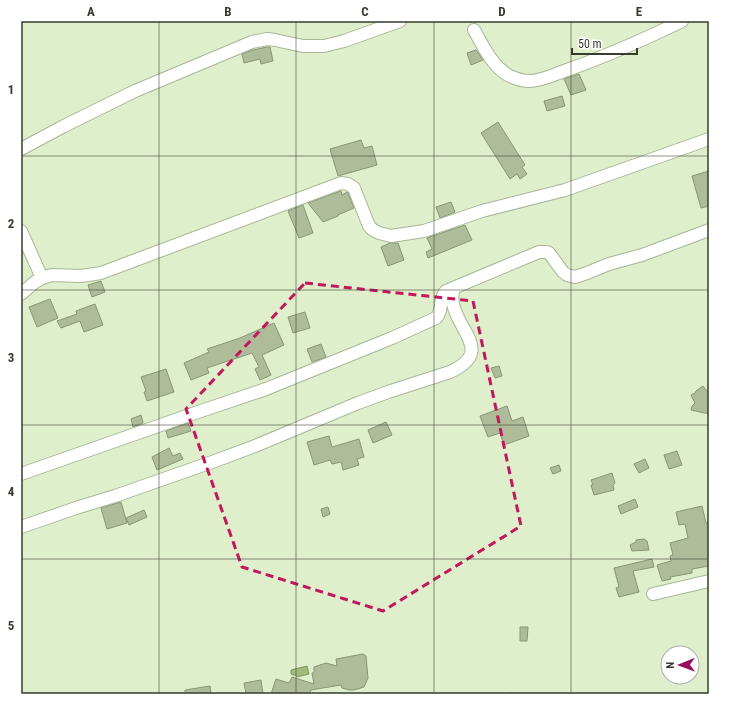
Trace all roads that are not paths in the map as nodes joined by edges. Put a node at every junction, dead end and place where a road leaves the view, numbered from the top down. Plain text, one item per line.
1 (400, 21) edge
2 (682, 21) edge
3 (474, 30) dead end
4 (709, 139) edge
5 (21, 149) edge
6 (709, 230) edge
7 (21, 231) edge
8 (42, 278) junction
9 (454, 288) junction
10 (21, 294) edge
11 (21, 474) edge
12 (21, 527) edge
13 (709, 581) edge
14 (653, 594) dead end

1 - 5 street
2 - 3 street
4 - 8 street
6 - 9 street
7 - 8 street
8 - 10 street
9 - 11 street
9 - 12 street
13 - 14 street

